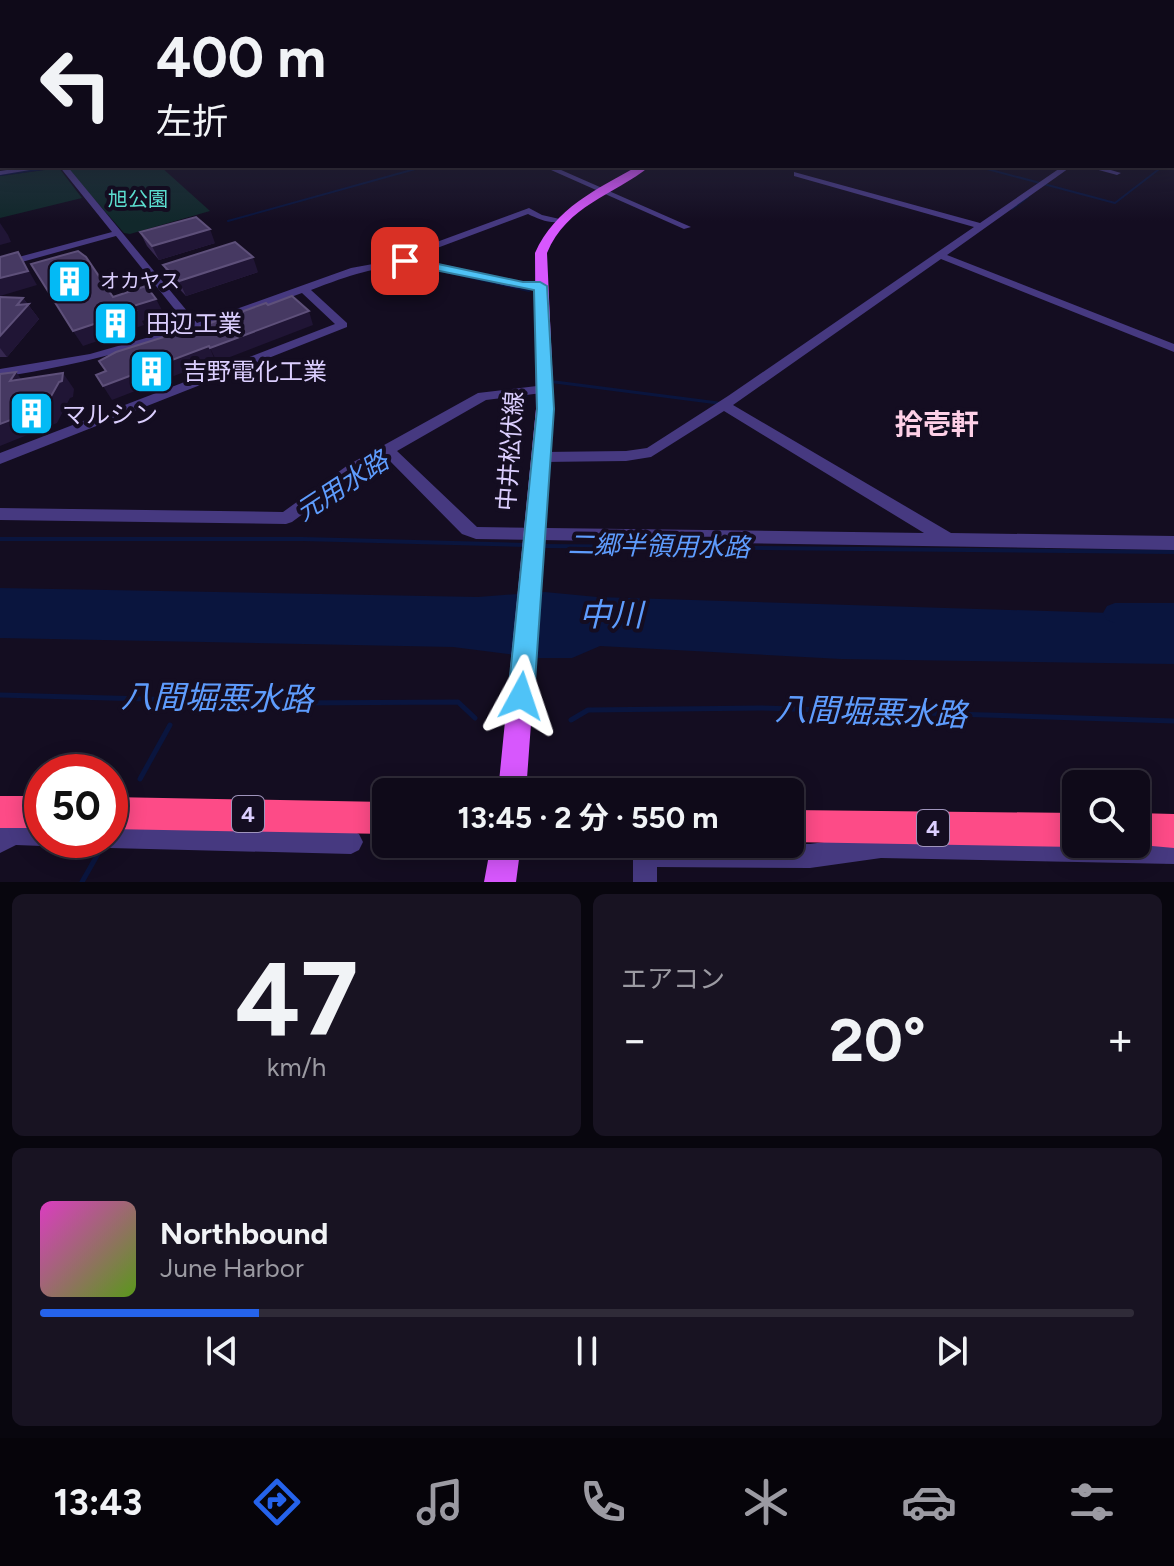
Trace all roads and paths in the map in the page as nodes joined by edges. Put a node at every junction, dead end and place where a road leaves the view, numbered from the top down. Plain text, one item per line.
1 (36, 168) edge
2 (65, 168) edge
3 (551, 168) edge
4 (642, 168) edge
5 (808, 168) edge
6 (1065, 168) edge
7 (1096, 168) edge
8 (0, 173) edge
9 (1117, 173) dead end
10 (605, 191) junction
11 (560, 220) junction
12 (979, 226) junction
13 (687, 227) dead end
14 (117, 233) junction
15 (939, 255) junction
16 (398, 261) junction
17 (0, 265) edge
18 (540, 286) junction
19 (303, 288) junction
20 (194, 326) junction
21 (1174, 348) edge
22 (5, 373) edge
23 (0, 388) edge
24 (545, 389) junction
25 (724, 405) junction
26 (387, 449) junction
27 (542, 457) junction
28 (0, 459) edge
29 (0, 514) edge
30 (534, 533) junction
31 (949, 540) junction
32 (1174, 543) edge
33 (513, 778) edge
34 (0, 812) edge
35 (24, 812) edge
36 (128, 813) edge
37 (372, 818) edge
38 (804, 826) edge
39 (1062, 830) edge
40 (1150, 830) edge
41 (1174, 831) edge
42 (24, 833) edge
43 (128, 836) edge
44 (0, 841) edge
45 (351, 842) dead end
46 (1174, 852) edge
47 (504, 858) edge
48 (500, 882) edge
49 (645, 882) edge

1 - 8 street
2 - 14 street
3 - 10 street
4 - 10 main road
5 - 12 street
6 - 12 street
7 - 9 street
10 - 11 main road
10 - 13 street
11 - 16 street
11 - 18 main road, 中井松伏線
12 - 15 street
14 - 17 street
14 - 20 street
15 - 21 street
15 - 25 street
16 - 18 street
16 - 19 street
18 - 24 main road, 中井松伏線
19 - 20 street
19 - 28 street
20 - 22 street
22 - 23 street
24 - 26 street
24 - 27 main road, 中井松伏線
25 - 27 street
25 - 31 street
26 - 29 street
26 - 30 street
27 - 30 main road, 中井松伏線
30 - 31 street
30 - 33 main road, 中井松伏線
31 - 32 street
34 - 35 highway
36 - 37 highway, 4
38 - 39 highway, 4
40 - 41 highway
42 - 44 street
43 - 45 street
46 - 49 street
47 - 48 main road

